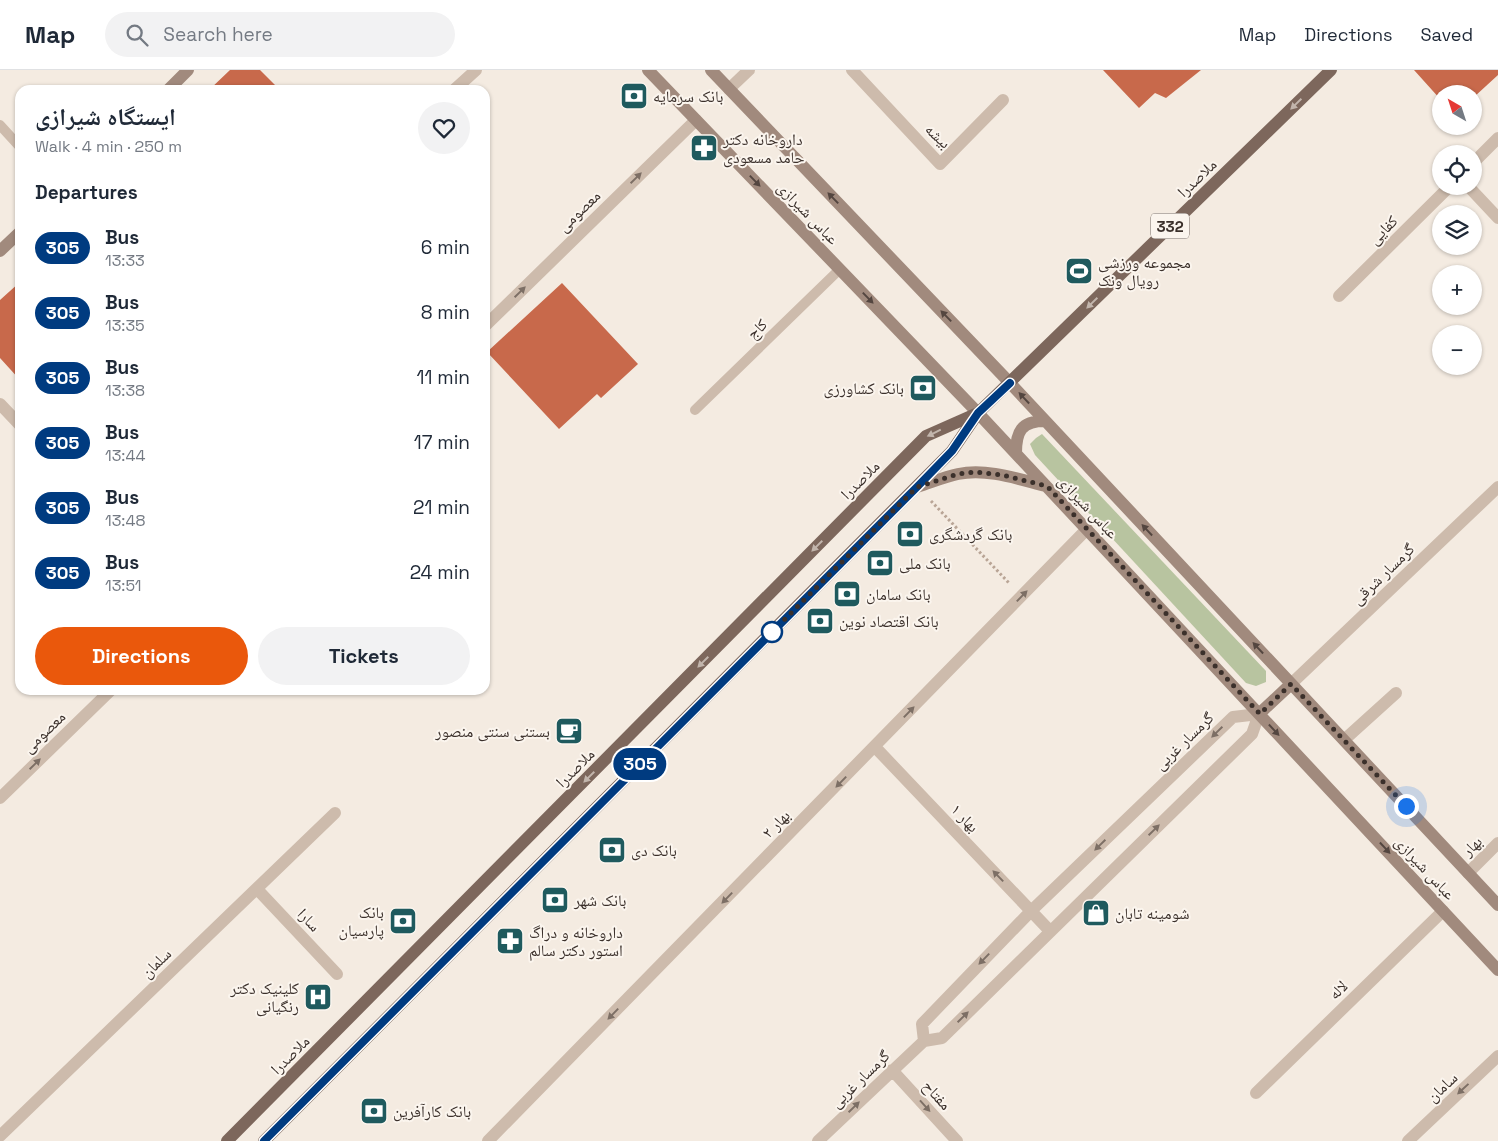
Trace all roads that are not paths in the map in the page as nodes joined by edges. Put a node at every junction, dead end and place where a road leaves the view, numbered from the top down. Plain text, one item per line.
1 (188, 70) edge
2 (476, 70) edge
3 (648, 70) edge
4 (711, 70) edge
5 (749, 70) edge
6 (852, 70) edge
7 (1331, 70) edge
8 (173, 85) edge
9 (460, 85) edge
10 (729, 89) junction
11 (1003, 100) dead end
12 (696, 120) junction
13 (0, 125) edge
14 (1498, 138) edge
15 (15, 142) edge
16 (1482, 154) edge
17 (1441, 195) edge
18 (1476, 195) edge
19 (1498, 218) edge
20 (15, 237) edge
21 (0, 251) edge
22 (840, 269) junction
23 (1339, 296) dead end
24 (490, 321) edge
25 (1010, 383) junction
26 (0, 404) edge
27 (695, 410) dead end
28 (978, 413) junction
29 (15, 420) edge
30 (1045, 421) junction
31 (1016, 454) junction
32 (1047, 486) junction
33 (917, 487) junction
34 (1498, 487) edge
35 (1087, 529) junction
36 (1291, 684) junction
37 (1396, 693) dead end
38 (106, 695) edge
39 (1260, 714) junction
40 (1344, 740) junction
41 (875, 747) junction
42 (0, 798) edge
43 (335, 813) dead end
44 (1498, 844) edge
45 (1468, 873) junction
46 (257, 889) junction
47 (1498, 905) edge
48 (1031, 911) junction
49 (1443, 911) junction
50 (1050, 932) junction
51 (1498, 970) edge
52 (338, 974) dead end
53 (924, 1041) junction
54 (1498, 1056) edge
55 (892, 1070) junction
56 (1256, 1093) dead end
57 (0, 1136) edge
58 (227, 1141) edge
59 (264, 1141) edge
60 (488, 1141) edge
61 (818, 1141) edge
62 (957, 1141) edge
63 (1408, 1141) edge

1 - 8 main road
2 - 9 street
3 - 12 main road, عباس شیرازی
4 - 10 main road, عباس شیرازی
5 - 10 street
6 - 11 street, بیشه
7 -> 25 main road, ملاصدرا / 332
25 -> 10 main road, عباس شیرازی
12 -> 22 main road, عباس شیرازی
24 -> 12 street, معصومی
13 - 15 lane
14 - 16 street
17 - 23 street, کفایی
18 - 19 street
20 - 21 main road
22 - 27 lane, کاج
22 -> 28 main road, عباس شیرازی
25 - 28 main road, ملاصدرا / 332
30 -> 25 main road, عباس شیرازی
26 - 29 street
28 - 31 main road, عباس شیرازی
28 - 33 main road, ملاصدرا / 332
28 -> 58 main road, ملاصدرا / 332
30 - 31 main road
36 -> 30 main road, عباس شیرازی
31 - 32 main road, عباس شیرازی
32 - 33 main road
32 - 35 main road, عباس شیرازی
33 - 59 main road, ملاصدرا / 332
34 - 36 street, گرمسار شرقی
35 - 39 main road, عباس شیرازی
41 -> 35 street, بهار ۲
36 - 39 main road
36 - 40 main road, عباس شیرازی
37 - 40 street
42 -> 38 street, معصومی
39 -> 48 street, گرمسار غربی
39 -> 49 main road, عباس شیرازی
50 -> 39 street, گرمسار غربی
40 - 45 main road, عباس شیرازی
48 -> 41 street, بهار ۱
41 -> 60 street, بهار ۲
43 - 46 street, سلمان
44 - 45 street, بهار
45 - 47 main road, عباس شیرازی
46 - 52 street, سارا
46 - 57 street, سلمان
48 - 50 street, بهار ۱
48 -> 53 street, گرمسار غربی
49 - 51 main road, عباس شیرازی
49 - 56 street, لاله
53 -> 50 street, گرمسار غربی
53 - 55 street, گرمسار غربی
54 -> 63 street, سامان
61 -> 55 street, گرمسار غربی
55 -> 62 street, مفتاح

